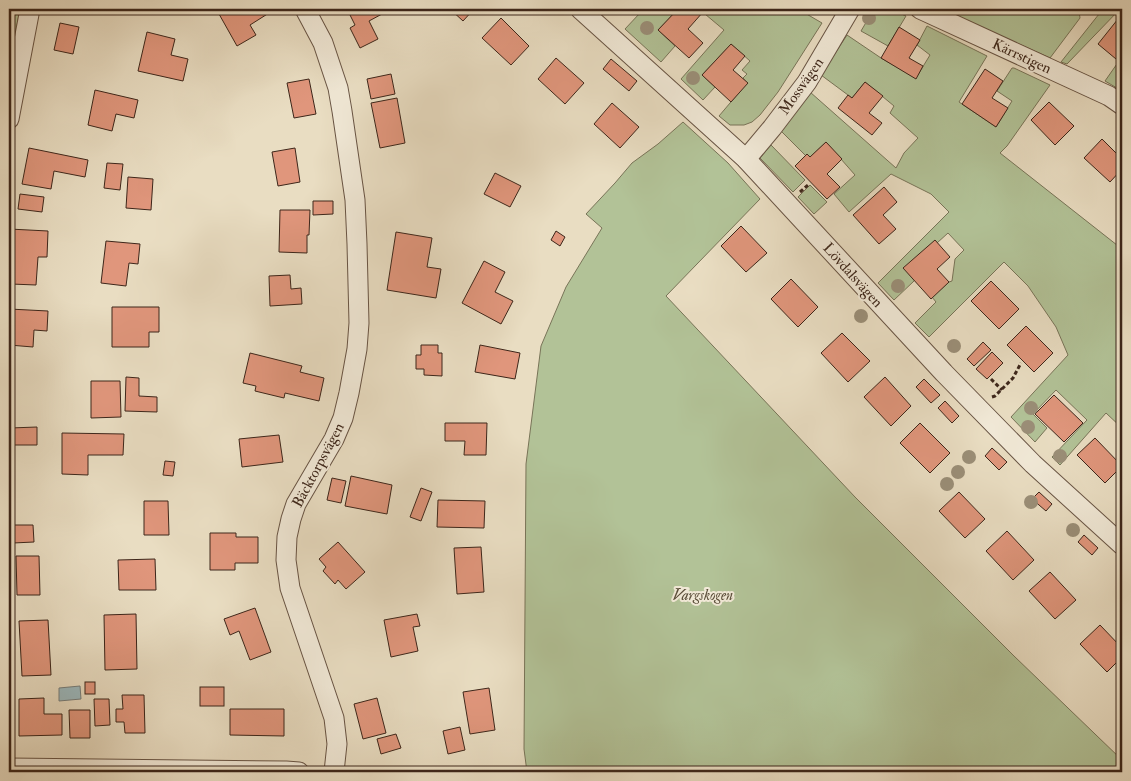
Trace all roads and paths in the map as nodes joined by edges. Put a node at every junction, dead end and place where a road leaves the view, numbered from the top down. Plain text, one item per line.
1 (30, 9) edge
2 (305, 9) edge
3 (580, 9) edge
4 (850, 9) edge
5 (920, 9) edge
6 (1122, 105) edge
7 (9, 119) edge
8 (746, 159) junction
9 (1021, 363) dead end
10 (991, 379) dead end
11 (1002, 390) junction
12 (988, 397) dead end
13 (1122, 545) edge
14 (9, 768) edge
15 (299, 772) edge
16 (334, 772) edge

1 - 7 street
2 - 16 street, Bäcktorpsvägen
3 - 8 street, Lövdalsvägen
4 - 8 street, Mossvägen
5 - 6 street, Kärrstigen
8 - 13 street, Lövdalsvägen
9 - 11 path
10 - 11 path
11 - 12 path
14 - 15 street

